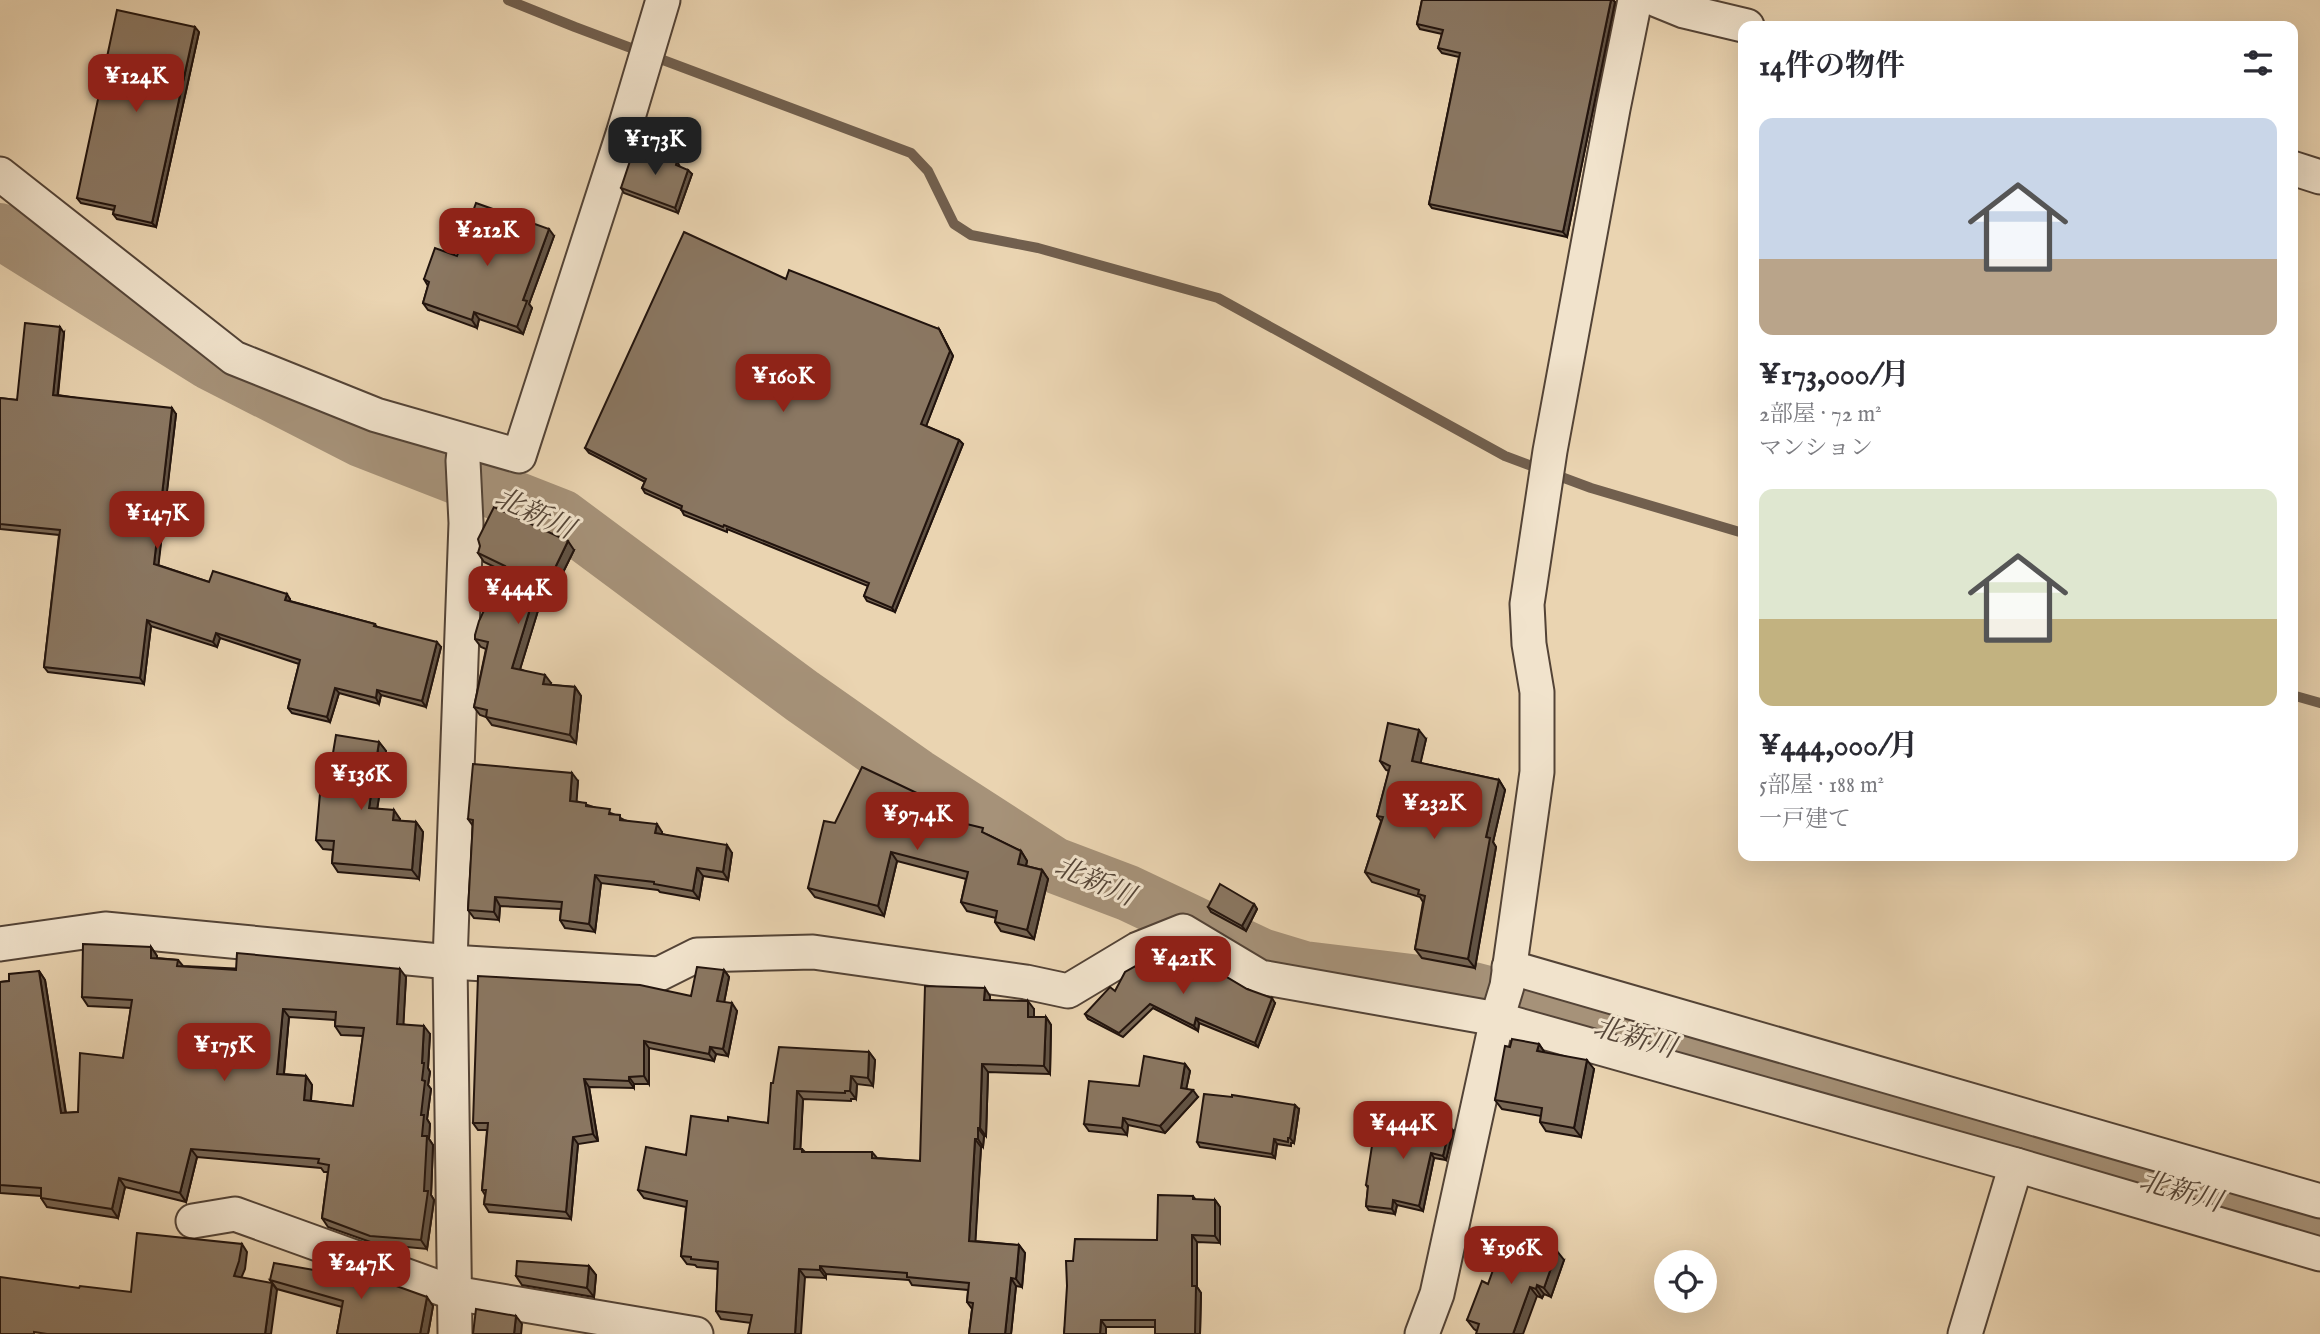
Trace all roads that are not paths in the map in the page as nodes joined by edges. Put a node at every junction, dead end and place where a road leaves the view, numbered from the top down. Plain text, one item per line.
1 (663, 0) edge
2 (1635, 0) edge
3 (1657, 0) edge
4 (1738, 24) edge
5 (2298, 170) edge
6 (0, 174) edge
7 (2320, 177) edge
8 (464, 451) junction
9 (0, 944) edge
10 (450, 962) junction
11 (1508, 977) junction
12 (1497, 1019) junction
13 (2016, 1165) junction
14 (2320, 1201) edge
15 (192, 1221) dead end
16 (2320, 1254) edge
17 (454, 1293) junction
18 (455, 1334) edge
19 (696, 1334) edge
20 (1422, 1334) edge
21 (1965, 1334) edge

1 - 8 street
2 - 11 street
3 - 4 street
5 - 7 street
6 - 8 street
8 - 10 street
9 - 10 street
10 - 12 street
10 - 17 street
11 - 12 street
11 - 14 street
12 - 13 street
12 - 20 street
13 - 16 street
13 - 21 street
15 - 17 street
17 - 18 street
17 - 19 street

